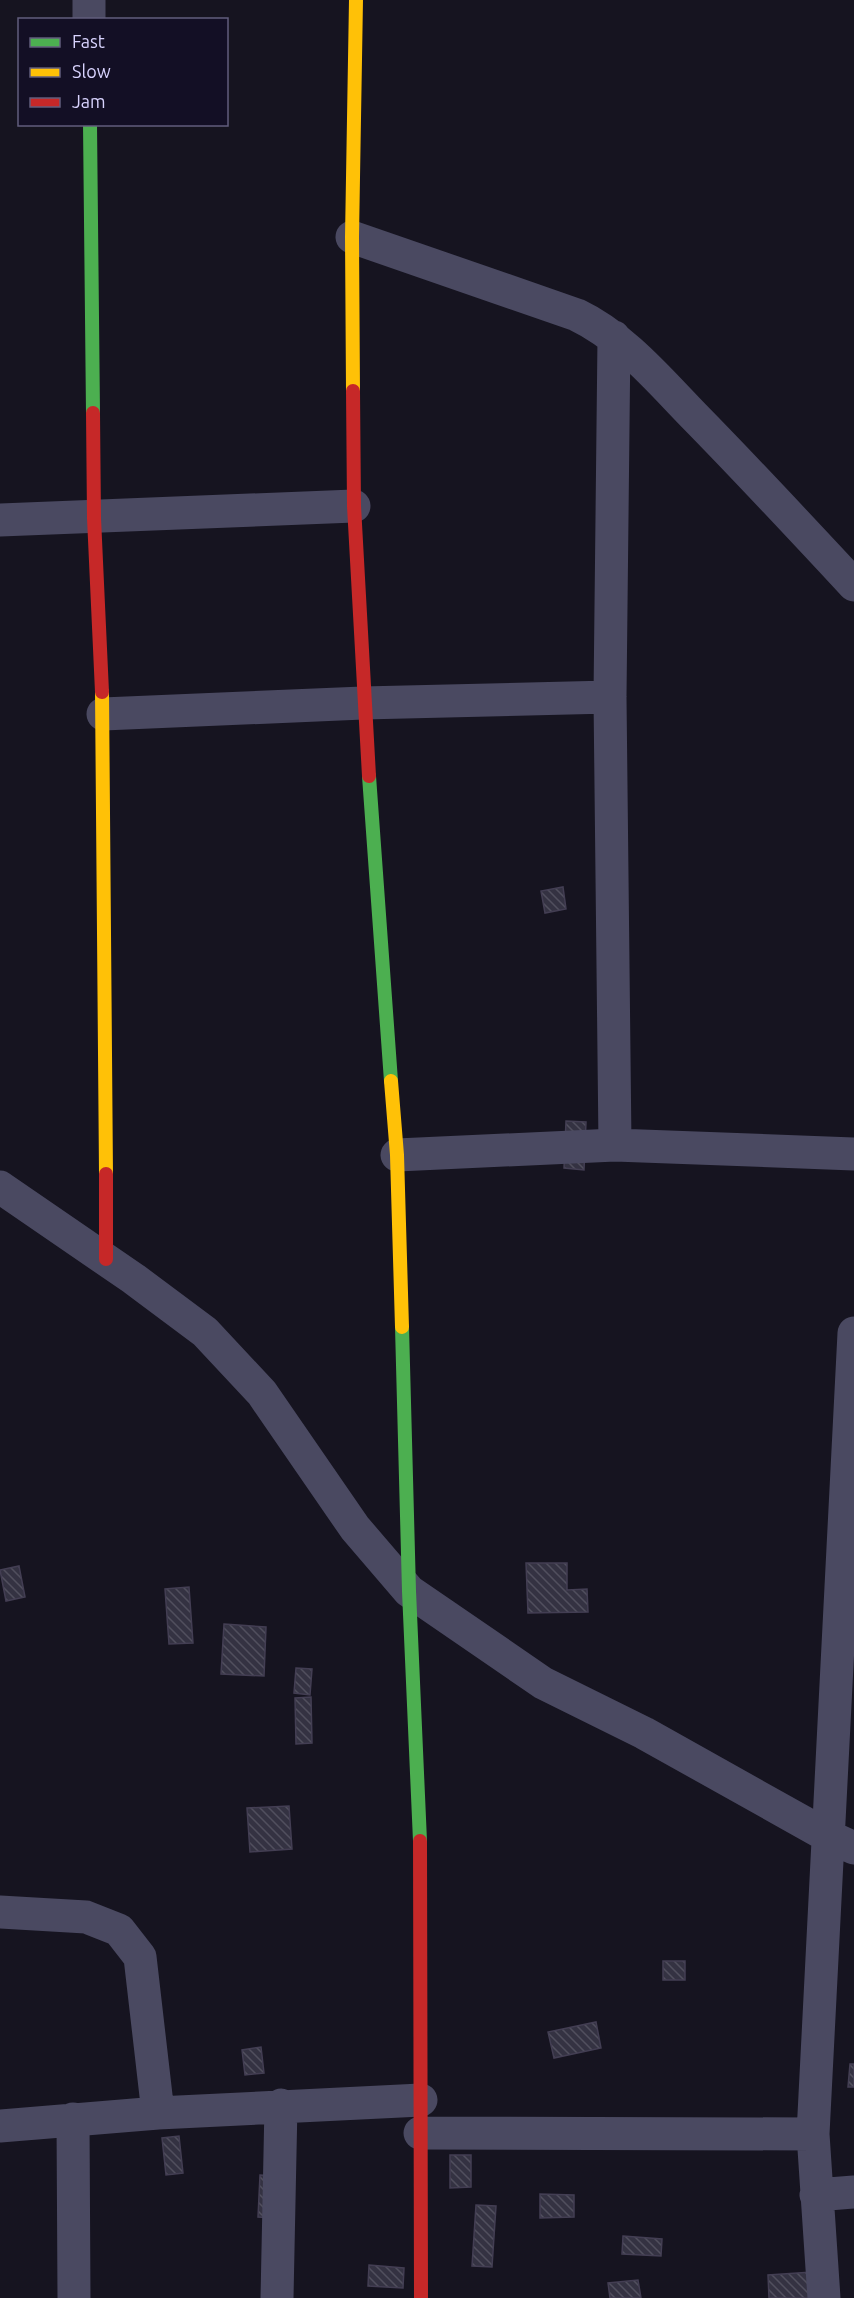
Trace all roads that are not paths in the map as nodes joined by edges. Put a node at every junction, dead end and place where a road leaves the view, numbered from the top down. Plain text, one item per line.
1 (89, 0) edge
2 (356, 0) edge
3 (89, 18) edge
4 (90, 126) edge
5 (352, 237) junction
6 (614, 337) junction
7 (354, 506) junction
8 (94, 518) junction
9 (0, 520) edge
10 (854, 585) edge
11 (610, 698) junction
12 (363, 703) junction
13 (103, 714) junction
14 (615, 1145) junction
15 (854, 1154) edge
16 (396, 1155) junction
17 (0, 1188) edge
18 (106, 1259) junction
19 (854, 1333) edge
20 (849, 1547) edge
21 (409, 1591) junction
22 (841, 1842) edge
23 (0, 1912) edge
24 (421, 2100) junction
25 (282, 2105) junction
26 (158, 2113) junction
27 (73, 2119) junction
28 (0, 2126) edge
29 (420, 2133) junction
30 (813, 2134) junction
31 (854, 2192) edge
32 (816, 2195) junction
33 (74, 2298) edge
34 (276, 2298) edge
35 (421, 2298) edge
36 (824, 2298) edge

1 - 3 street
2 - 5 street
4 - 8 street
5 - 6 street
5 - 7 street
6 - 10 street
6 - 11 street
7 - 8 street
7 - 12 street
8 - 9 street
8 - 13 street
11 - 12 street
11 - 14 street
12 - 13 street
12 - 16 street
13 - 18 street
14 - 15 street
14 - 16 street
16 - 21 street
17 - 18 street
18 - 21 street
19 - 20 street
20 - 22 street
21 - 22 street
21 - 24 street
22 - 30 street
23 - 26 street
24 - 25 street
24 - 29 street
25 - 26 street
25 - 34 street
26 - 27 street
27 - 28 street
27 - 33 street
29 - 30 street
29 - 35 street
30 - 32 street
31 - 32 street
32 - 36 street

